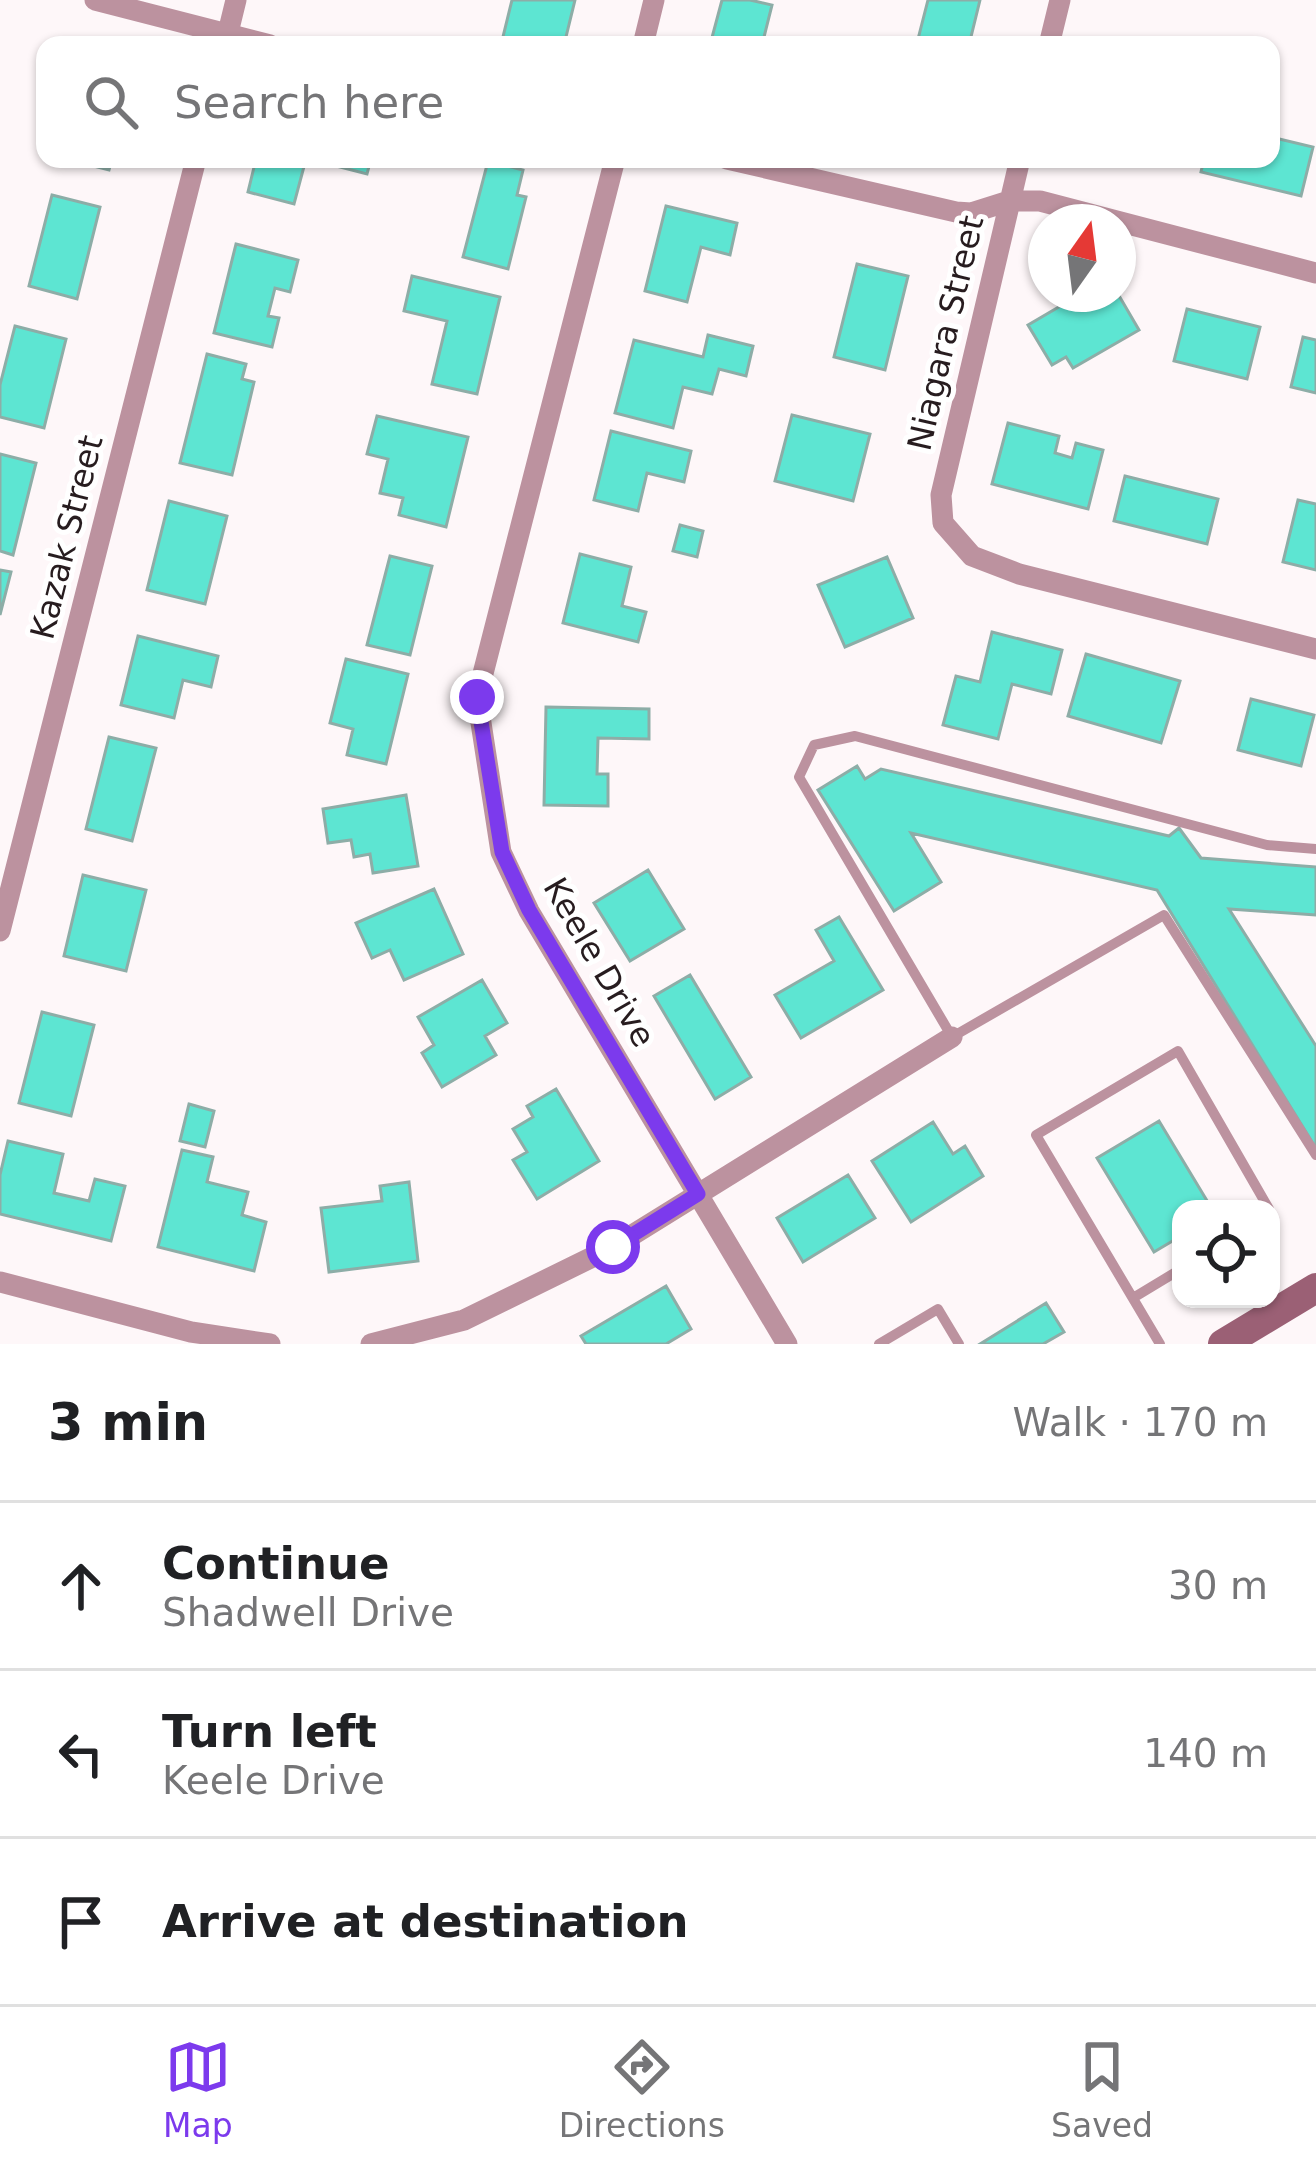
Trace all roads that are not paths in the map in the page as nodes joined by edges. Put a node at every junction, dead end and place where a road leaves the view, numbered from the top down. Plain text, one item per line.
1 (95, 0) edge
2 (236, 0) edge
3 (654, 0) edge
4 (1060, 0) edge
5 (213, 36) edge
6 (227, 36) edge
7 (645, 36) edge
8 (1051, 36) edge
9 (194, 168) edge
10 (613, 168) edge
11 (766, 168) edge
12 (1018, 168) edge
13 (1010, 201) junction
14 (1316, 273) edge
15 (1316, 649) edge
16 (1316, 849) edge
17 (0, 931) edge
18 (952, 1037) junction
19 (1316, 1155) edge
20 (698, 1194) junction
21 (1263, 1200) edge
22 (1172, 1275) edge
23 (0, 1282) edge
24 (1316, 1288) edge
25 (1132, 1298) junction
26 (270, 1344) edge
27 (371, 1344) edge
28 (787, 1344) edge
29 (879, 1344) edge
30 (958, 1344) edge
31 (1160, 1344) edge
32 (1222, 1344) edge

1 - 5 street
2 - 6 street
3 - 7 street
4 - 8 street
9 - 17 street, Kazak Street
10 - 20 street, Keele Drive
11 - 13 street
12 - 13 street, Niagara Street
13 - 14 street
13 - 15 street, Niagara Street
16 - 18 lane
18 - 19 lane
18 - 20 street
20 - 27 street
20 - 28 street, Keele Drive
21 - 25 lane
22 - 25 lane
23 - 26 street
24 - 32 main road
25 - 31 lane
29 - 30 lane

